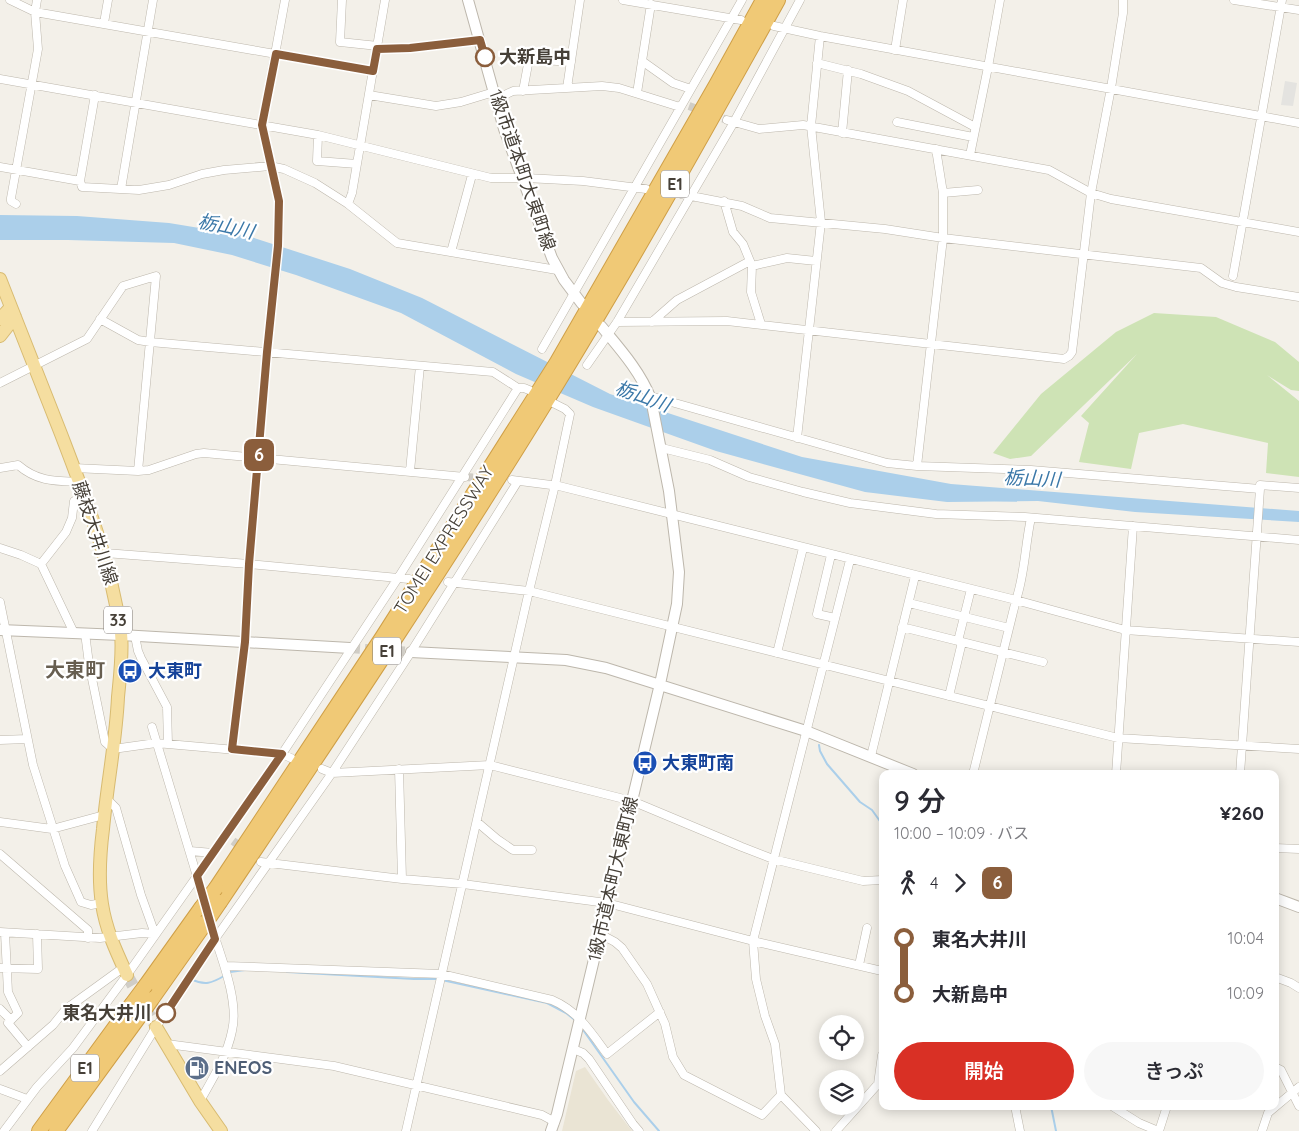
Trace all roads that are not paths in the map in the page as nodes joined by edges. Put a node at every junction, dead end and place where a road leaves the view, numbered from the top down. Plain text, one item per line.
1 (10, 0) edge
2 (37, 0) edge
3 (108, 0) edge
4 (153, 0) edge
5 (285, 0) edge
6 (342, 0) edge
7 (385, 0) edge
8 (468, 0) edge
9 (580, 0) edge
10 (623, 0) edge
11 (742, 0) edge
12 (763, 0) edge
13 (778, 0) edge
14 (800, 0) edge
15 (904, 0) edge
16 (1000, 0) edge
17 (1123, 0) edge
18 (1234, 0) edge
19 (667, 3) edge
20 (651, 4) junction
21 (1282, 4) edge
22 (1299, 10) edge
23 (35, 12) junction
24 (732, 19) junction
25 (741, 20) dead end
26 (104, 23) junction
27 (774, 26) dead end
28 (783, 29) junction
29 (148, 30) junction
30 (820, 36) junction
31 (480, 40) junction
32 (377, 48) junction
33 (894, 50) junction
34 (276, 54) junction
35 (642, 60) junction
36 (571, 62) junction
37 (817, 63) junction
38 (988, 67) junction
39 (848, 70) junction
40 (373, 71) junction
41 (0, 79) edge
42 (31, 85) junction
43 (567, 88) junction
44 (1111, 88) junction
45 (690, 89) junction
46 (523, 90) junction
47 (637, 93) junction
48 (369, 94) junction
49 (95, 95) junction
50 (495, 96) junction
51 (135, 102) junction
52 (684, 106) junction
53 (1262, 116) junction
54 (730, 121) junction
55 (897, 122) dead end
56 (1299, 123) edge
57 (262, 125) junction
58 (811, 126) junction
59 (975, 127) junction
60 (842, 132) junction
61 (318, 135) junction
62 (973, 136) junction
63 (360, 145) junction
64 (936, 149) junction
65 (970, 155) junction
66 (357, 164) junction
67 (270, 166) junction
68 (0, 167) edge
69 (16, 170) junction
70 (472, 175) junction
71 (522, 178) junction
72 (80, 181) junction
73 (634, 188) junction
74 (121, 189) junction
75 (646, 189) dead end
76 (978, 190) dead end
77 (943, 193) junction
78 (1091, 193) junction
79 (681, 194) dead end
80 (690, 196) junction
81 (724, 201) junction
82 (16, 204) dead end
83 (348, 204) junction
84 (821, 222) junction
85 (1242, 223) junction
86 (1299, 232) edge
87 (942, 238) junction
88 (451, 252) junction
89 (1084, 254) junction
90 (816, 261) junction
91 (751, 264) junction
92 (558, 270) junction
93 (1232, 276) dead end
94 (0, 279) edge
95 (574, 293) junction
96 (1299, 297) edge
97 (582, 304) dead end
98 (13, 312) junction
99 (0, 319) edge
100 (100, 319) junction
101 (617, 322) junction
102 (652, 322) junction
103 (761, 324) junction
104 (601, 326) dead end
105 (809, 329) junction
106 (608, 334) junction
107 (0, 336) edge
108 (150, 342) junction
109 (930, 343) junction
110 (542, 349) dead end
111 (267, 352) junction
112 (562, 364) junction
113 (587, 365) dead end
114 (34, 366) junction
115 (420, 366) junction
116 (0, 383) edge
117 (518, 388) junction
118 (543, 395) junction
119 (651, 397) junction
120 (797, 438) junction
121 (661, 446) junction
122 (259, 457) junction
123 (917, 466) junction
124 (0, 468) edge
125 (74, 468) junction
126 (410, 471) junction
127 (138, 472) junction
128 (463, 476) junction
129 (80, 482) junction
130 (556, 486) junction
131 (1299, 488) edge
132 (1260, 489) junction
133 (86, 497) junction
134 (672, 515) junction
135 (1031, 518) junction
136 (1133, 526) junction
137 (1256, 536) junction
138 (1299, 540) edge
139 (0, 548) edge
140 (803, 548) junction
141 (105, 553) junction
142 (831, 555) junction
143 (850, 560) junction
144 (41, 564) junction
145 (249, 564) junction
146 (916, 576) junction
147 (398, 578) junction
148 (409, 579) dead end
149 (452, 583) junction
150 (971, 589) junction
151 (529, 591) junction
152 (1016, 600) junction
153 (0, 602) edge
154 (908, 603) junction
155 (964, 617) junction
156 (835, 618) junction
157 (673, 627) junction
158 (902, 627) junction
159 (1009, 628) junction
160 (3, 630) edge
161 (1125, 630) junction
162 (74, 633) junction
163 (85, 633) junction
164 (121, 635) junction
165 (135, 636) junction
166 (1248, 639) junction
167 (960, 641) junction
168 (245, 642) junction
169 (1299, 642) edge
170 (350, 648) junction
171 (411, 652) junction
172 (1003, 652) junction
173 (777, 653) junction
174 (515, 657) junction
175 (1043, 662) dead end
176 (822, 664) junction
177 (889, 681) junction
178 (660, 684) junction
179 (949, 696) junction
180 (990, 706) junction
181 (152, 727) dead end
182 (806, 731) junction
183 (1118, 738) junction
184 (27, 739) junction
185 (0, 740) edge
186 (156, 742) junction
187 (168, 744) junction
188 (1242, 745) junction
189 (232, 749) junction
190 (1299, 749) edge
191 (113, 750) junction
192 (282, 754) junction
193 (871, 756) junction
194 (291, 758) dead end
195 (490, 765) junction
196 (322, 769) dead end
197 (399, 769) junction
198 (904, 770) edge
199 (973, 770) edge
200 (1116, 770) edge
201 (1240, 770) edge
202 (332, 773) junction
203 (106, 798) junction
204 (632, 801) junction
205 (104, 814) junction
206 (0, 822) edge
207 (477, 822) junction
208 (52, 829) junction
209 (224, 836) junction
210 (233, 841) tunnel mouth
211 (1279, 848) edge
212 (1299, 849) edge
213 (532, 850) dead end
214 (190, 851) junction
215 (213, 853) junction
216 (0, 854) edge
217 (773, 859) junction
218 (261, 862) dead end
219 (269, 864) junction
220 (197, 876) junction
221 (402, 879) junction
222 (879, 880) edge
223 (463, 884) junction
224 (1279, 900) edge
225 (102, 903) junction
226 (607, 903) junction
227 (1299, 907) edge
228 (204, 914) junction
229 (867, 928) dead end
230 (3, 932) edge
231 (37, 934) junction
232 (155, 934) junction
233 (600, 934) junction
234 (110, 937) junction
235 (88, 938) junction
236 (215, 939) junction
237 (753, 940) junction
238 (859, 965) junction
239 (226, 966) junction
240 (3, 968) edge
241 (879, 970) edge
242 (126, 971) junction
243 (441, 974) junction
244 (1279, 978) edge
245 (1299, 988) edge
246 (0, 1009) edge
247 (136, 1009) junction
248 (660, 1012) junction
249 (580, 1018) junction
250 (11, 1020) junction
251 (156, 1027) junction
252 (167, 1044) junction
253 (28, 1047) junction
254 (573, 1049) junction
255 (227, 1051) junction
256 (1279, 1069) edge
257 (0, 1071) edge
258 (879, 1077) edge
259 (417, 1085) junction
260 (1299, 1087) edge
261 (0, 1089) edge
262 (1292, 1094) junction
263 (781, 1095) junction
264 (27, 1099) junction
265 (200, 1101) junction
266 (1279, 1104) edge
267 (1299, 1106) edge
268 (1016, 1110) edge
269 (1118, 1110) edge
270 (1166, 1110) edge
271 (1271, 1110) edge
272 (554, 1125) edge
273 (4, 1131) edge
274 (38, 1131) edge
275 (56, 1131) edge
276 (92, 1131) edge
277 (221, 1131) edge
278 (406, 1131) edge
279 (640, 1131) edge
280 (816, 1131) edge
281 (836, 1131) edge
282 (1020, 1131) edge
283 (1159, 1131) edge
284 (1262, 1131) edge

1 - 23 street
2 - 23 street
3 - 26 street
4 - 29 street
5 - 34 street
6 - 32 street
7 - 32 street
8 - 31 street, 1級市道本町大東町線
9 - 36 street
10 - 20 street
11 - 24 street
12 - 112 highway, TOMEI EXPRESSWAY / E1
13 - 112 highway, TOMEI EXPRESSWAY / E1
14 - 28 street
15 - 33 street
16 - 38 street
17 - 44 street
18 - 21 street
19 - 20 street
19 - 24 street
20 - 35 street
21 - 22 street
21 - 53 street
23 - 26 street
23 - 42 street
24 - 25 street
24 - 45 street
26 - 29 street
27 - 28 street
28 - 30 street
28 - 54 street
29 - 34 street
29 - 51 street
30 - 33 street
30 - 37 street
31 - 32 street
31 - 50 street, 1級市道本町大東町線
32 - 40 street
33 - 38 street
34 - 40 street
34 - 57 street
35 - 45 street
35 - 47 street
36 - 43 street
36 - 46 street
37 - 39 street
37 - 58 street
38 - 44 street
38 - 59 street
39 - 59 street
39 - 60 street
40 - 48 street
41 - 42 street
42 - 49 street
42 - 69 street
43 - 46 street
43 - 47 street
44 - 53 street
44 - 78 street
45 - 52 street
46 - 50 street
47 - 52 street
48 - 50 street
48 - 63 street
49 - 51 street
49 - 72 street
50 - 71 street, 1級市道本町大東町線
51 - 57 street
51 - 74 street
52 - 73 street
53 - 56 street
53 - 85 street
54 - 58 street
54 - 80 street
55 - 62 street
57 - 61 street
57 - 67 street
58 - 60 street
58 - 84 street
59 - 62 street
60 - 64 street
61 - 63 street
61 - 66 street
62 - 65 street
63 - 66 street
63 - 70 street
64 - 65 street
64 - 77 street
65 - 78 street
66 - 83 street
67 - 74 street
67 - 83 street
67 - 111 street
68 - 69 street
69 - 72 street
69 - 82 street
70 - 71 street
70 - 88 street
71 - 73 street
71 - 92 street, 1級市道本町大東町線
72 - 74 street
73 - 75 street
73 - 95 street
76 - 77 street
77 - 87 street
78 - 85 street
78 - 89 street
79 - 80 street
80 - 81 street
80 - 101 street
81 - 84 street
81 - 91 street
83 - 88 street
84 - 87 street
84 - 90 street
85 - 86 street
85 - 93 street
87 - 89 street
87 - 109 street
88 - 92 street
89 - 96 street
89 - 109 street
90 - 91 street
90 - 105 street
91 - 102 street
91 - 103 street
92 - 95 street, 1級市道本町大東町線
94 - 98 main road, 藤枝大井川線 / 33
95 - 97 street, 1級市道本町大東町線
95 - 110 street
98 - 99 main road
98 - 107 main road
98 - 114 main road, 藤枝大井川線 / 33
100 - 108 street
100 - 108 street
100 - 114 street
101 - 102 street
101 - 106 street
102 - 103 street
103 - 105 street
104 - 106 street, 1級市道本町大東町線
105 - 109 street
105 - 120 street
106 - 113 street
106 - 119 street, 1級市道本町大東町線
108 - 111 street
108 - 127 street
109 - 123 street
111 - 115 street
111 - 122 street
112 - 118 highway, TOMEI EXPRESSWAY / E1
114 - 116 street
114 - 125 main road, 藤枝大井川線 / 33
115 - 117 street
115 - 126 street
117 - 118 street
117 - 128 street
118 - 130 street
118 - 228 highway, TOMEI EXPRESSWAY / E1, bridge
119 - 120 street
119 - 121 street, 1級市道本町大東町線
120 - 123 street
121 - 134 street, 1級市道本町大東町線
121 - 135 street
122 - 126 street
122 - 127 street
122 - 145 street
123 - 132 street
124 - 129 street
125 - 127 street
125 - 129 main road, 藤枝大井川線 / 33
126 - 128 street
128 - 147 street
129 - 133 main road, 藤枝大井川線 / 33
130 - 134 street
130 - 149 street
130 - 151 street
131 - 132 street
132 - 137 street
133 - 141 main road, 藤枝大井川線 / 33
133 - 144 street
134 - 140 street
134 - 157 street, 1級市道本町大東町線
135 - 136 street
135 - 152 street
136 - 137 street
136 - 161 street
137 - 138 street
137 - 166 street
139 - 144 street
140 - 142 street
140 - 173 street
141 - 145 street
141 - 164 main road, 藤枝大井川線 / 33
142 - 143 street
142 - 156 street
143 - 146 street
143 - 156 street
144 - 162 street
145 - 147 street
145 - 168 street
146 - 150 street
146 - 154 street
147 - 148 street
147 - 170 street
149 - 151 street
149 - 171 street
150 - 152 street
150 - 155 street
151 - 157 street
151 - 174 street
152 - 159 street
152 - 161 street
153 - 160 street
154 - 155 street
154 - 158 street
155 - 159 street
155 - 167 street
156 - 176 street
157 - 173 street
157 - 178 street, 1級市道本町大東町線
158 - 167 street
158 - 177 street
159 - 172 street
160 - 162 street
160 - 184 street
161 - 166 street
161 - 183 street
162 - 163 street
163 - 164 street
163 - 191 street
164 - 165 street
164 - 191 main road, 藤枝大井川線 / 33
165 - 168 street
165 - 187 street
166 - 169 street
166 - 188 street
167 - 172 street
167 - 179 street
168 - 170 street
168 - 189 street
170 - 192 street
171 - 174 street
171 - 202 street
172 - 175 street
172 - 180 street
173 - 176 street
174 - 178 street
174 - 195 street
176 - 177 street
176 - 182 street
177 - 179 street
177 - 193 street
178 - 182 street
178 - 204 street, 1級市道本町大東町線
179 - 180 street
180 - 183 street
180 - 199 street
181 - 186 street
182 - 193 street
182 - 217 street
183 - 188 street
183 - 200 street
184 - 185 street
184 - 208 street
186 - 187 street
186 - 191 street
186 - 214 street
187 - 189 street
188 - 190 street
188 - 201 street
189 - 192 street
191 - 203 main road, 藤枝大井川線 / 33
192 - 194 street
192 - 209 street
193 - 198 street
195 - 197 street
195 - 204 street
195 - 207 street
196 - 202 street
197 - 202 street
197 - 221 street
202 - 219 street
203 - 205 main road, 藤枝大井川線 / 33
203 - 232 street
204 - 217 street
204 - 226 street, 1級市道本町大東町線
205 - 208 street
205 - 225 main road, 藤枝大井川線 / 33
206 - 208 street
207 - 213 street
207 - 223 street
208 - 225 street
209 - 210 street
209 - 215 street
211 - 212 street
214 - 215 street
214 - 220 street
215 - 220 street
216 - 235 street
217 - 222 street
217 - 237 street
218 - 219 street
219 - 221 street
219 - 236 street
220 - 232 street
220 - 236 street
221 - 223 street
223 - 226 street
223 - 243 street
224 - 227 street
225 - 234 main road, 藤枝大井川線 / 33
226 - 233 street, 1級市道本町大東町線
226 - 237 street
228 - 247 highway, TOMEI EXPRESSWAY / E1, bridge
228 - 247 highway, TOMEI EXPRESSWAY / E1, bridge
229 - 238 street
230 - 231 street
230 - 240 street
231 - 235 street
231 - 240 street
232 - 234 street
232 - 242 street
233 - 248 street
233 - 249 street, 1級市道本町大東町線
234 - 235 street
234 - 242 main road, 藤枝大井川線 / 33
236 - 239 street
236 - 251 street
237 - 238 street
237 - 263 street
238 - 241 street
239 - 243 street
239 - 255 street
240 - 250 street
242 - 253 street
242 - 264 street
243 - 249 street
243 - 259 street
244 - 245 street
246 - 250 street
247 - 274 highway, TOMEI EXPRESSWAY / E1
247 - 275 highway, TOMEI EXPRESSWAY / E1
248 - 249 street
248 - 263 street
249 - 254 street, 1級市道本町大東町線
250 - 253 street
251 - 252 main road
251 - 276 street
252 - 255 street
252 - 265 main road
253 - 257 street
254 - 272 street, 1級市道本町大東町線
254 - 279 street
255 - 259 street
255 - 265 street
256 - 262 street
258 - 281 street
259 - 272 street
259 - 278 street
260 - 262 street
261 - 264 street
262 - 266 street
262 - 267 street
263 - 280 street
264 - 273 street
265 - 277 main road
268 - 282 street
269 - 283 street
270 - 283 street
271 - 284 street

